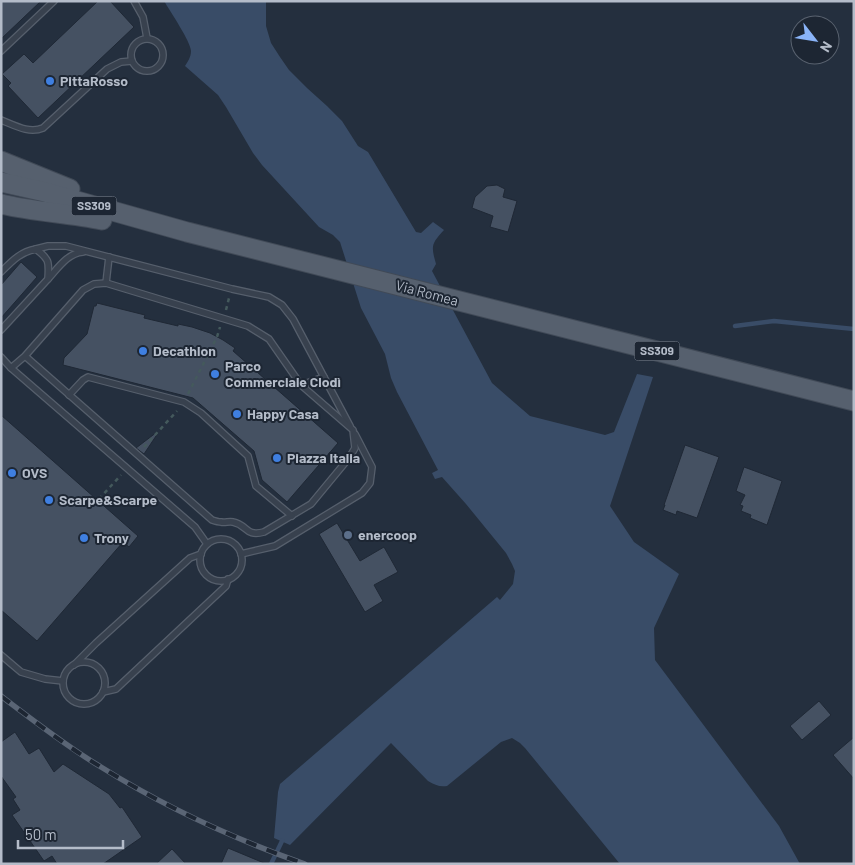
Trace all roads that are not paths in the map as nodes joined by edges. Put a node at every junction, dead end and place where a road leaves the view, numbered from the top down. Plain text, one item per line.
1 (54, 1) edge
2 (134, 1) edge
3 (147, 38) junction
4 (1, 51) edge
5 (132, 61) junction
6 (1, 120) edge
7 (1, 161) edge
8 (1, 182) edge
9 (1, 204) edge
10 (187, 232) junction
11 (36, 249) junction
12 (88, 252) junction
13 (109, 258) junction
14 (1, 272) edge
15 (48, 279) junction
16 (106, 283) junction
17 (1, 330) edge
18 (25, 356) junction
19 (1, 357) edge
20 (11, 368) junction
21 (324, 377) junction
22 (302, 385) junction
23 (70, 395) junction
24 (854, 401) edge
25 (353, 430) junction
26 (292, 516) junction
27 (207, 544) junction
28 (201, 554) junction
29 (241, 554) junction
30 (228, 579) junction
31 (1, 654) edge
32 (74, 665) junction
33 (63, 682) junction
34 (103, 692) junction

1 - 4 lane
2 - 3 lane
3 - 5 lane
3 - 5 lane
5 - 6 lane
7 - 10 main road
8 - 10 main road, Via Romea / SS309
9 - 10 main road
10 - 24 main road, Via Romea / SS309
11 - 12 lane
11 - 14 lane
11 - 15 lane
12 - 13 lane
12 - 15 lane
13 - 16 lane
13 - 21 lane
15 - 17 lane
16 - 18 lane
16 - 22 lane
18 - 20 lane
18 - 23 lane
19 - 20 lane
20 - 27 lane
21 - 22 lane
21 - 25 lane
22 - 25 lane
23 - 26 lane
23 - 26 lane
25 - 26 lane
25 - 29 lane
27 - 28 lane
27 - 29 lane
28 - 30 lane
28 - 32 lane
29 - 30 lane
30 - 34 lane
31 - 33 lane
32 - 33 lane
32 - 34 lane
33 - 34 lane

